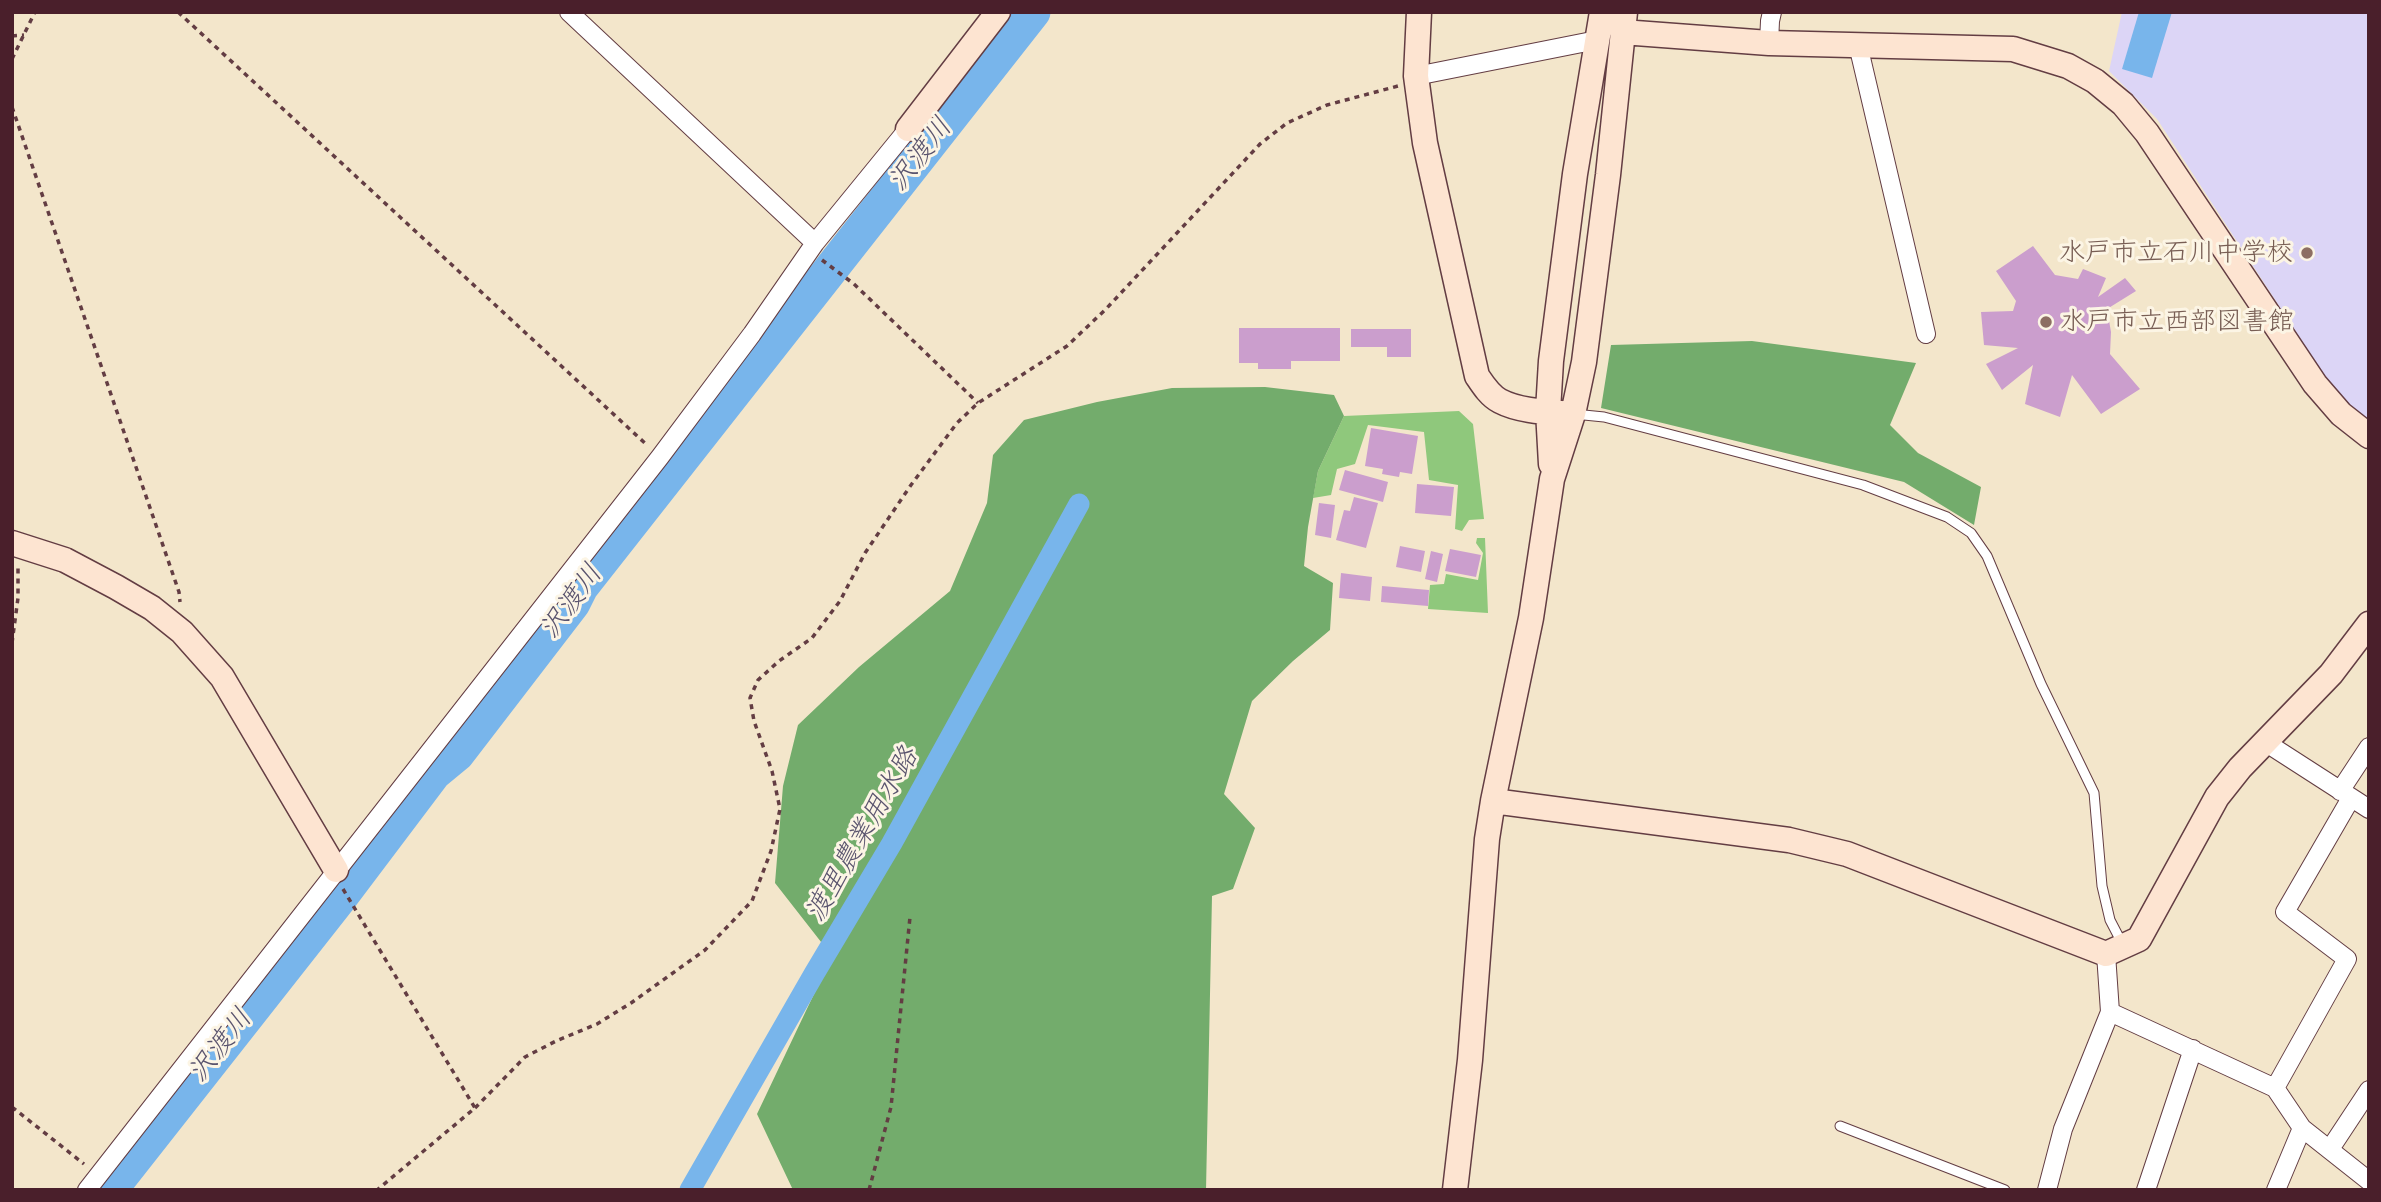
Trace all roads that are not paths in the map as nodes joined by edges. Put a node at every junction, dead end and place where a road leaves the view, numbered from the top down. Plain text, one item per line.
1 (569, 12) edge
2 (998, 12) edge
3 (1419, 12) edge
4 (1602, 12) edge
5 (1772, 12) edge
6 (1623, 22) edge
7 (1597, 40) junction
8 (1769, 43) junction
9 (1858, 44) junction
10 (1417, 80) junction
11 (908, 129) joint
12 (815, 243) junction
13 (1926, 334) dead end
14 (1548, 411) junction
15 (1573, 414) junction
16 (2369, 436) edge
17 (1552, 479) junction
18 (15, 543) edge
19 (2369, 624) edge
20 (2265, 742) junction
21 (2369, 747) edge
22 (2346, 794) junction
23 (1493, 800) junction
24 (2369, 809) edge
25 (336, 870) junction
26 (2115, 950) junction
27 (2110, 1012) junction
28 (2193, 1049) junction
29 (2274, 1087) junction
30 (2369, 1090) edge
31 (1840, 1126) dead end
32 (2302, 1128) junction
33 (2330, 1149) junction
34 (2369, 1181) edge
35 (93, 1183) edge
36 (1455, 1190) edge
37 (2005, 1190) edge
38 (2047, 1190) edge
39 (2146, 1190) edge
40 (2276, 1190) edge

1 - 12 street
2 - 11 street
3 - 10 street
4 - 7 street
5 - 8 street
6 - 8 street
6 - 15 street
7 - 10 street
7 - 14 street
8 - 9 street
9 - 13 street
9 - 16 street
10 - 14 street
11 - 12 street
12 - 25 street
14 - 15 street
14 - 17 street
15 - 17 street
15 - 26 lane
17 - 23 street
18 - 25 street
19 - 20 street
20 - 22 street
20 - 26 street
21 - 22 street
22 - 24 street
22 - 29 street
23 - 26 street
23 - 36 street
25 - 35 street
26 - 27 street
27 - 28 street
27 - 38 street
28 - 29 street
28 - 39 street
29 - 32 street
30 - 33 street
31 - 37 lane
32 - 33 street
32 - 40 street
33 - 34 street

